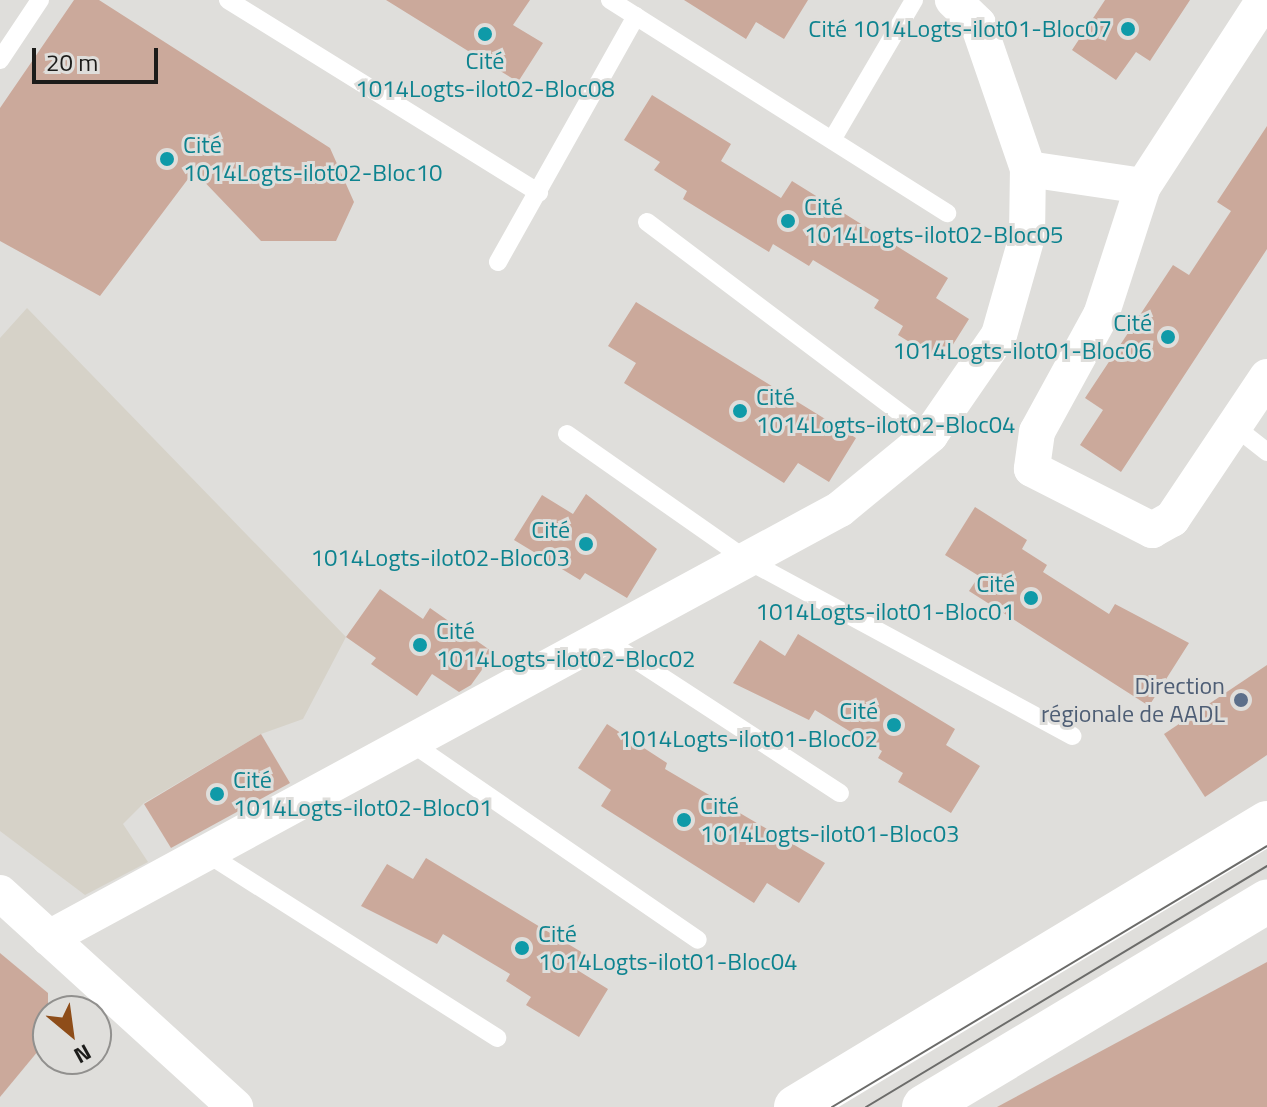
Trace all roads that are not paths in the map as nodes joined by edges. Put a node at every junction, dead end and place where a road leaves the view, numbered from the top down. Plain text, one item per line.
1 (40, 0) edge
2 (228, 0) edge
3 (610, 0) edge
4 (914, 0) edge
5 (953, 0) edge
6 (1264, 0) edge
7 (636, 16) junction
8 (0, 60) edge
9 (832, 140) junction
10 (1028, 169) junction
11 (1143, 186) junction
12 (539, 193) junction
13 (947, 213) dead end
14 (647, 222) dead end
15 (498, 262) dead end
16 (1267, 377) edge
17 (1234, 426) junction
18 (567, 434) dead end
19 (930, 435) junction
20 (1267, 452) edge
21 (747, 560) junction
22 (602, 638) junction
23 (1073, 736) dead end
24 (410, 742) junction
25 (840, 793) dead end
26 (1267, 823) edge
27 (206, 853) junction
28 (0, 893) edge
29 (1267, 902) edge
30 (49, 938) junction
31 (698, 940) dead end
32 (497, 1038) dead end
33 (927, 1106) edge
34 (235, 1107) edge
35 (796, 1107) edge

1 - 8 lane
2 - 12 lane
3 - 7 lane
4 - 9 lane
5 - 10 street
6 - 11 street
7 - 9 lane
7 - 12 lane
9 - 13 lane
10 - 11 street
10 - 19 street
11 - 17 street
12 - 15 lane
14 - 19 lane
16 - 17 street
17 - 20 lane
18 - 21 lane
19 - 21 street
21 - 22 street
21 - 23 lane
22 - 24 street
22 - 25 lane
24 - 27 street
24 - 31 lane
26 - 35 street
27 - 30 street
27 - 32 lane
28 - 30 street
29 - 33 street
30 - 34 street

